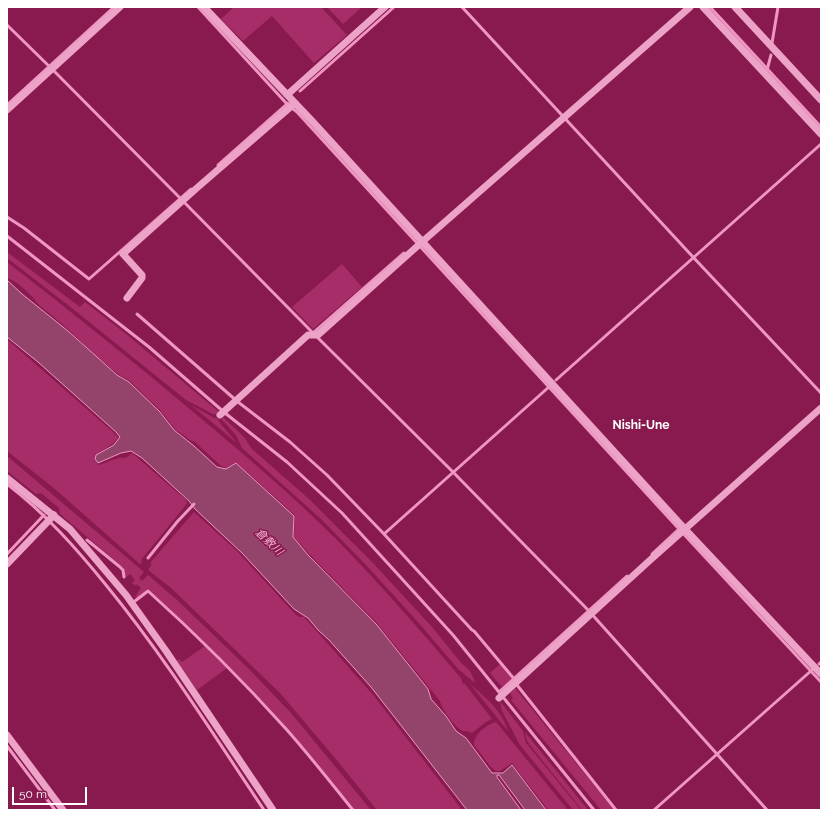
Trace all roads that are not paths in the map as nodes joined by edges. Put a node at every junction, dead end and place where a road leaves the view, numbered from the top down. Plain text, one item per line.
1 (120, 7) edge
2 (204, 7) edge
3 (385, 7) edge
4 (690, 7) edge
5 (703, 7) edge
6 (734, 7) edge
7 (287, 95) junction
8 (821, 100) edge
9 (292, 105) junction
10 (7, 110) edge
11 (821, 134) edge
12 (420, 244) junction
13 (128, 298) dead end
14 (821, 408) edge
15 (220, 415) dead end
16 (7, 478) edge
17 (51, 519) junction
18 (683, 531) junction
19 (7, 564) edge
20 (821, 674) edge
21 (502, 696) dead end
22 (7, 735) edge
23 (63, 810) edge
24 (273, 810) edge

1 - 10 street
2 - 7 street
3 - 7 street
4 - 12 street
5 - 11 street
6 - 8 street
7 - 9 street
9 - 12 street
9 - 13 street
12 - 15 street
12 - 18 street
14 - 18 street
16 - 17 street
17 - 19 street
17 - 24 street
18 - 20 street
18 - 21 street
22 - 23 street

